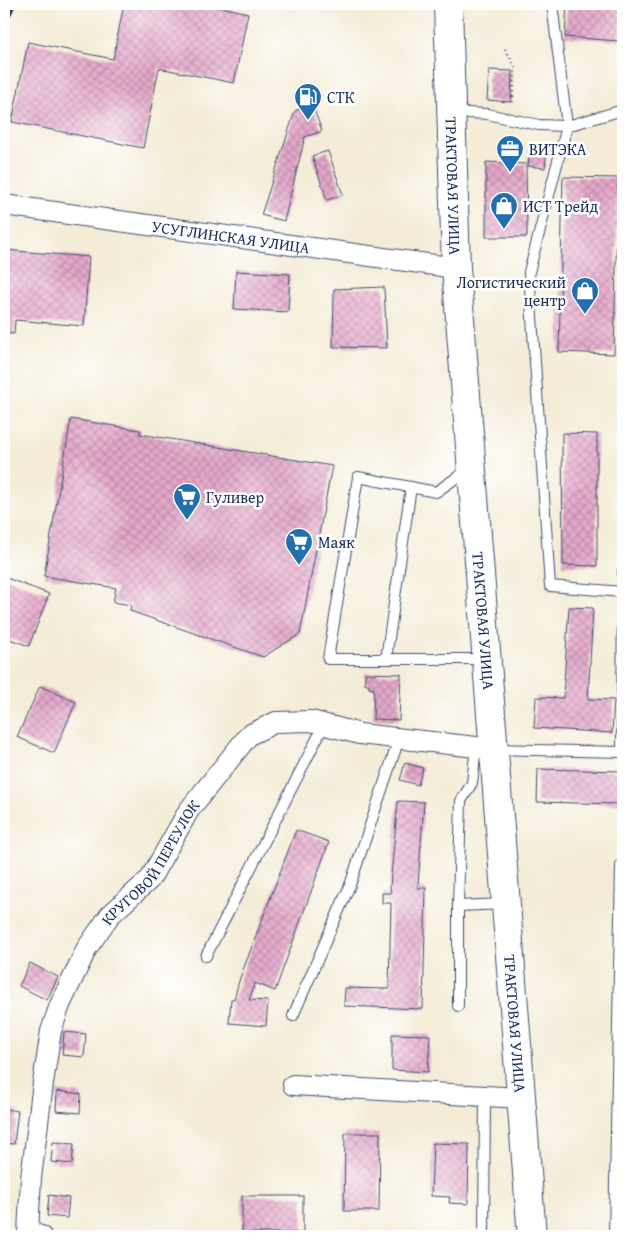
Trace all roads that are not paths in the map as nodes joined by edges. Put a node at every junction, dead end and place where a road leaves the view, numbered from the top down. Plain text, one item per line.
1 (448, 4) edge
2 (552, 4) edge
3 (623, 110) edge
4 (451, 116) junction
5 (566, 126) junction
6 (4, 205) edge
7 (456, 268) junction
8 (472, 467) junction
9 (411, 487) junction
10 (623, 571) edge
11 (623, 592) edge
12 (386, 659) junction
13 (487, 659) junction
14 (324, 725) junction
15 (400, 739) junction
16 (485, 748) junction
17 (623, 752) edge
18 (622, 865) dead end
19 (506, 904) junction
20 (458, 906) junction
21 (206, 956) dead end
22 (458, 1006) dead end
23 (293, 1016) dead end
24 (293, 1085) dead end
25 (485, 1096) junction
26 (522, 1098) junction
27 (41, 1236) edge
28 (484, 1236) edge
29 (532, 1236) edge
30 (614, 1236) edge

1 - 4 main road, ТРАКТОВАЯ УЛИЦА
2 - 5 lane
3 - 5 lane
4 - 5 lane
4 - 7 main road, ТРАКТОВАЯ УЛИЦА
5 - 11 lane
6 - 7 street, УСУГЛИНСКАЯ УЛИЦА
7 - 8 main road, ТРАКТОВАЯ УЛИЦА
8 - 9 lane
8 - 13 main road, ТРАКТОВАЯ УЛИЦА
9 - 12 lane
9 - 12 lane
10 - 11 lane
11 - 17 lane
12 - 13 lane
13 - 16 main road, ТРАКТОВАЯ УЛИЦА
14 - 15 street, КРУГОВОЙ ПЕРЕУЛОК
14 - 21 lane
14 - 27 street, КРУГОВОЙ ПЕРЕУЛОК
15 - 16 street, КРУГОВОЙ ПЕРЕУЛОК
15 - 23 lane
16 - 17 lane
16 - 19 main road, ТРАКТОВАЯ УЛИЦА
16 - 20 lane
18 - 30 lane
19 - 20 lane
19 - 26 main road, ТРАКТОВАЯ УЛИЦА
20 - 22 lane
24 - 25 street
25 - 26 street
25 - 28 lane
26 - 29 main road, ТРАКТОВАЯ УЛИЦА

